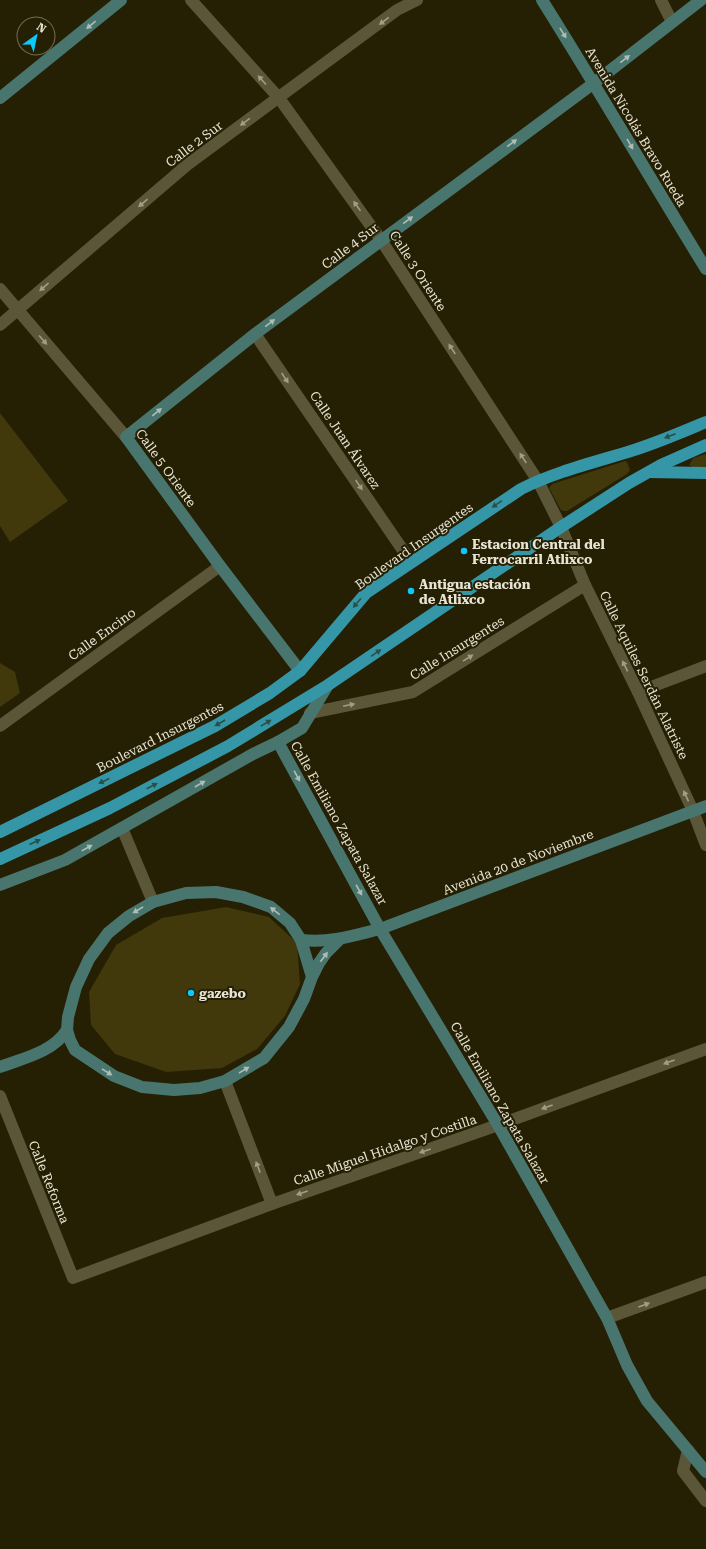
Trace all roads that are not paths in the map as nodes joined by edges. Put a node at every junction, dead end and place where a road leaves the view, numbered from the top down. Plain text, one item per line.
1 (121, 0) edge
2 (191, 0) edge
3 (417, 0) edge
4 (542, 0) edge
5 (661, 0) edge
6 (702, 0) edge
7 (672, 22) junction
8 (594, 83) junction
9 (0, 98) edge
10 (278, 98) junction
11 (381, 240) junction
12 (706, 269) edge
13 (0, 289) edge
14 (17, 310) junction
15 (0, 324) edge
16 (255, 334) junction
17 (706, 422) edge
18 (126, 437) junction
19 (706, 446) edge
20 (646, 472) junction
21 (706, 473) edge
22 (538, 481) junction
23 (559, 522) junction
24 (411, 562) junction
25 (220, 566) junction
26 (585, 585) junction
27 (706, 666) edge
28 (300, 671) junction
29 (328, 685) junction
30 (638, 692) junction
31 (310, 713) junction
32 (0, 726) edge
33 (278, 742) junction
34 (706, 806) edge
35 (693, 811) junction
36 (122, 828) junction
37 (0, 832) edge
38 (706, 845) edge
39 (0, 859) edge
40 (0, 885) edge
41 (153, 902) junction
42 (380, 929) junction
43 (301, 940) junction
44 (340, 940) junction
45 (312, 977) junction
46 (67, 1030) junction
47 (49, 1048) junction
48 (706, 1049) edge
49 (75, 1050) junction
50 (0, 1066) edge
51 (225, 1081) junction
52 (0, 1096) edge
53 (498, 1125) junction
54 (272, 1204) junction
55 (73, 1278) joint
56 (706, 1282) edge
57 (607, 1318) junction
58 (688, 1450) junction
59 (706, 1472) edge
60 (706, 1502) edge

1 -> 9 street
10 -> 2 street, Calle 3 Oriente
3 -> 10 street, Calle 2 Sur
4 -> 8 street, Avenida Nicolás Bravo Rueda
5 - 7 street
6 - 7 street, Calle 4 Sur
8 -> 7 street, Calle 4 Sur
11 -> 8 street, Calle 4 Sur
8 -> 12 street, Avenida Nicolás Bravo Rueda
11 -> 10 street, Calle 3 Oriente
10 -> 14 street, Calle 2 Sur
16 -> 11 street, Calle 4 Sur
22 -> 11 street, Calle 3 Oriente
13 - 14 street, Calle 5 Oriente
14 - 15 street, Calle 2 Sur
14 -> 18 street, Calle 5 Oriente
18 -> 16 street, Calle 4 Sur
16 -> 24 street, Calle Juan Álvarez
17 -> 22 main road, Boulevard Insurgentes
18 - 25 street, Calle 5 Oriente
19 - 20 main road
20 - 21 main road
20 - 23 main road
22 - 23 street, Calle 3 Oriente
22 -> 24 main road, Boulevard Insurgentes
23 - 26 street, Calle Aquiles Serdán Alatriste
29 -> 23 main road
24 -> 28 main road, Boulevard Insurgentes
25 - 28 street, Calle 5 Oriente
25 - 32 street, Calle Encino
30 -> 26 street, Calle Aquiles Serdán Alatriste
31 -> 26 street, Calle Insurgentes
27 - 30 street
28 -> 37 main road, Boulevard Insurgentes
29 - 31 street
39 -> 29 main road
35 -> 30 street, Calle Aquiles Serdán Alatriste
31 - 33 street
36 -> 33 street
33 -> 42 street, Calle Emiliano Zapata Salazar
34 - 35 street, Avenida 20 de Noviembre
35 - 38 street, Calle Aquiles Serdán Alatriste
35 - 42 street, Avenida 20 de Noviembre
40 -> 36 street
36 - 41 street
43 -> 41 street
41 -> 46 street
42 - 44 street, Avenida 20 de Noviembre
42 - 53 street, Calle Emiliano Zapata Salazar
43 - 44 street, Avenida 20 de Noviembre
43 - 45 street
45 -> 44 street, Avenida 20 de Noviembre
51 -> 45 street, Avenida 20 de Noviembre
46 - 47 street, Avenida 20 de Noviembre
46 - 49 street
47 - 49 street, Avenida 20 de Noviembre
47 - 50 street, Avenida 20 de Noviembre
48 -> 53 street, Calle Miguel Hidalgo y Costilla
49 -> 51 street, Avenida 20 de Noviembre
54 -> 51 street
52 - 55 street, Calle Reforma
53 -> 54 street, Calle Miguel Hidalgo y Costilla
53 - 57 street, Calle Emiliano Zapata Salazar
54 - 55 street, Calle Miguel Hidalgo y Costilla
57 -> 56 street
57 - 58 street, Calle Emiliano Zapata Salazar
58 - 59 street, Calle Emiliano Zapata Salazar
58 - 60 street

